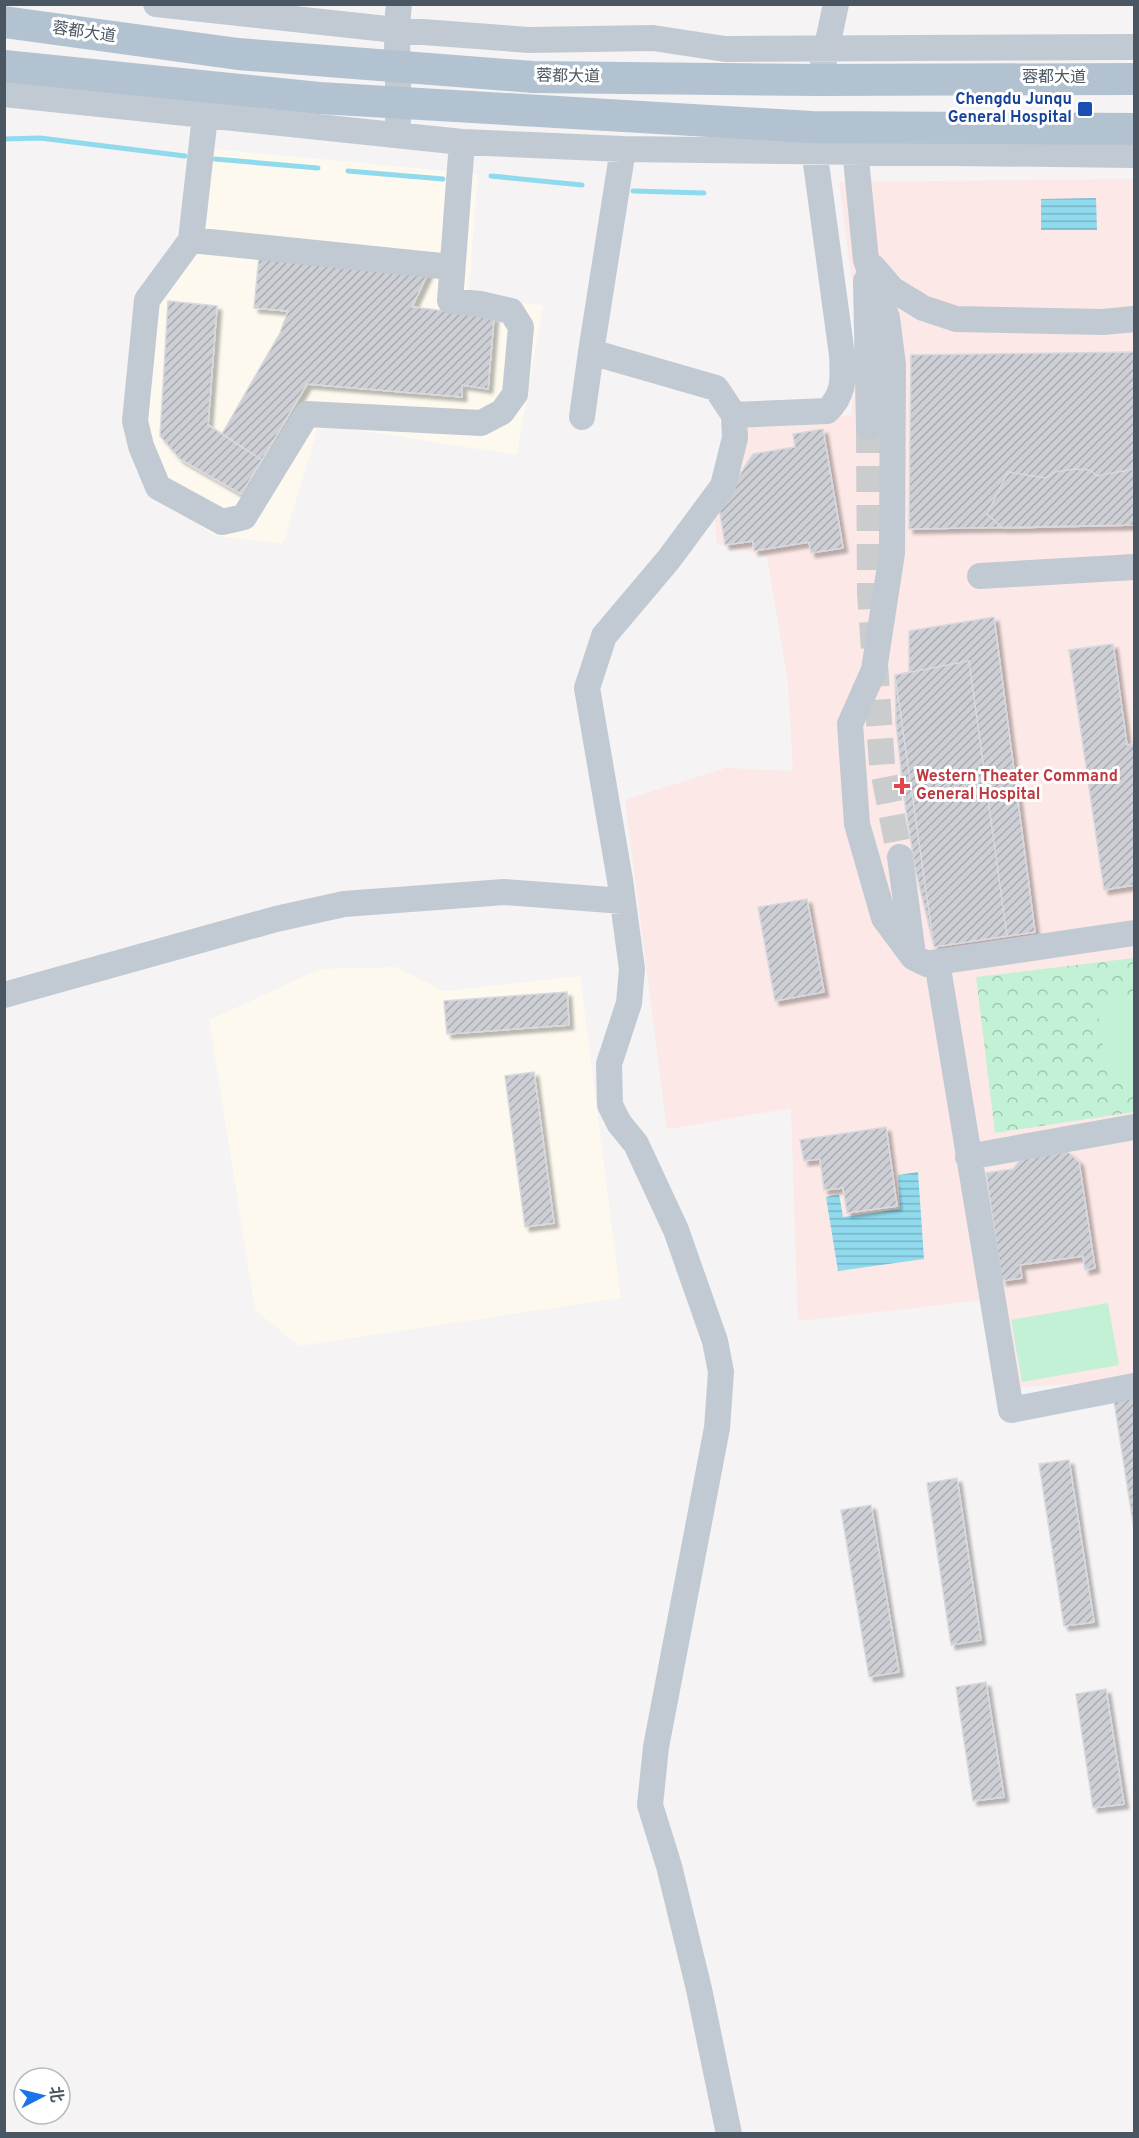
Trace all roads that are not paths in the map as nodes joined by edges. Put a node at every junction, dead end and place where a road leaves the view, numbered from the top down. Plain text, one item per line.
1 (156, 4) edge
2 (399, 4) edge
3 (836, 4) edge
4 (4, 22) edge
5 (396, 30) junction
6 (1134, 47) edge
7 (826, 48) junction
8 (4, 66) edge
9 (399, 66) junction
10 (1134, 78) edge
11 (819, 80) junction
12 (4, 94) edge
13 (399, 103) junction
14 (205, 116) junction
15 (1134, 129) edge
16 (397, 136) junction
17 (812, 139) junction
18 (853, 140) junction
19 (462, 142) junction
20 (623, 149) junction
21 (1134, 155) edge
22 (191, 240) junction
23 (866, 260) junction
24 (451, 267) junction
25 (1134, 319) edge
26 (591, 352) junction
27 (734, 415) junction
28 (582, 417) dead end
29 (869, 427) tunnel mouth
30 (1134, 567) edge
31 (980, 576) dead end
32 (900, 857) tunnel mouth
33 (623, 901) junction
34 (1134, 933) edge
35 (913, 957) junction
36 (938, 962) junction
37 (4, 995) edge
38 (1134, 1127) edge
39 (968, 1157) junction
40 (1134, 1386) edge
41 (729, 2133) edge

1 - 5 street
2 - 5 street
3 - 7 street
4 - 9 main road, 蓉都大道
5 - 7 street
5 - 9 street
6 - 7 street
7 - 11 street
8 - 13 main road, 蓉都大道
9 - 11 main road, 蓉都大道
9 - 13 street
10 - 11 main road, 蓉都大道
12 - 14 street
13 - 16 street
13 - 17 main road, 蓉都大道
14 - 16 street
14 - 22 street
15 - 18 main road, 蓉都大道
16 - 19 street
17 - 18 main road, 蓉都大道
17 - 20 street
17 - 27 street
18 - 21 street
18 - 23 street
19 - 20 street
19 - 24 street
20 - 26 street
22 - 24 street
22 - 24 street
23 - 25 street
23 - 29 street
23 - 35 street
26 - 27 street
26 - 28 street
27 - 33 street
30 - 31 street
32 - 35 street
33 - 37 street
33 - 41 street
34 - 36 street
35 - 36 street
36 - 39 street
38 - 39 street
39 - 40 street

